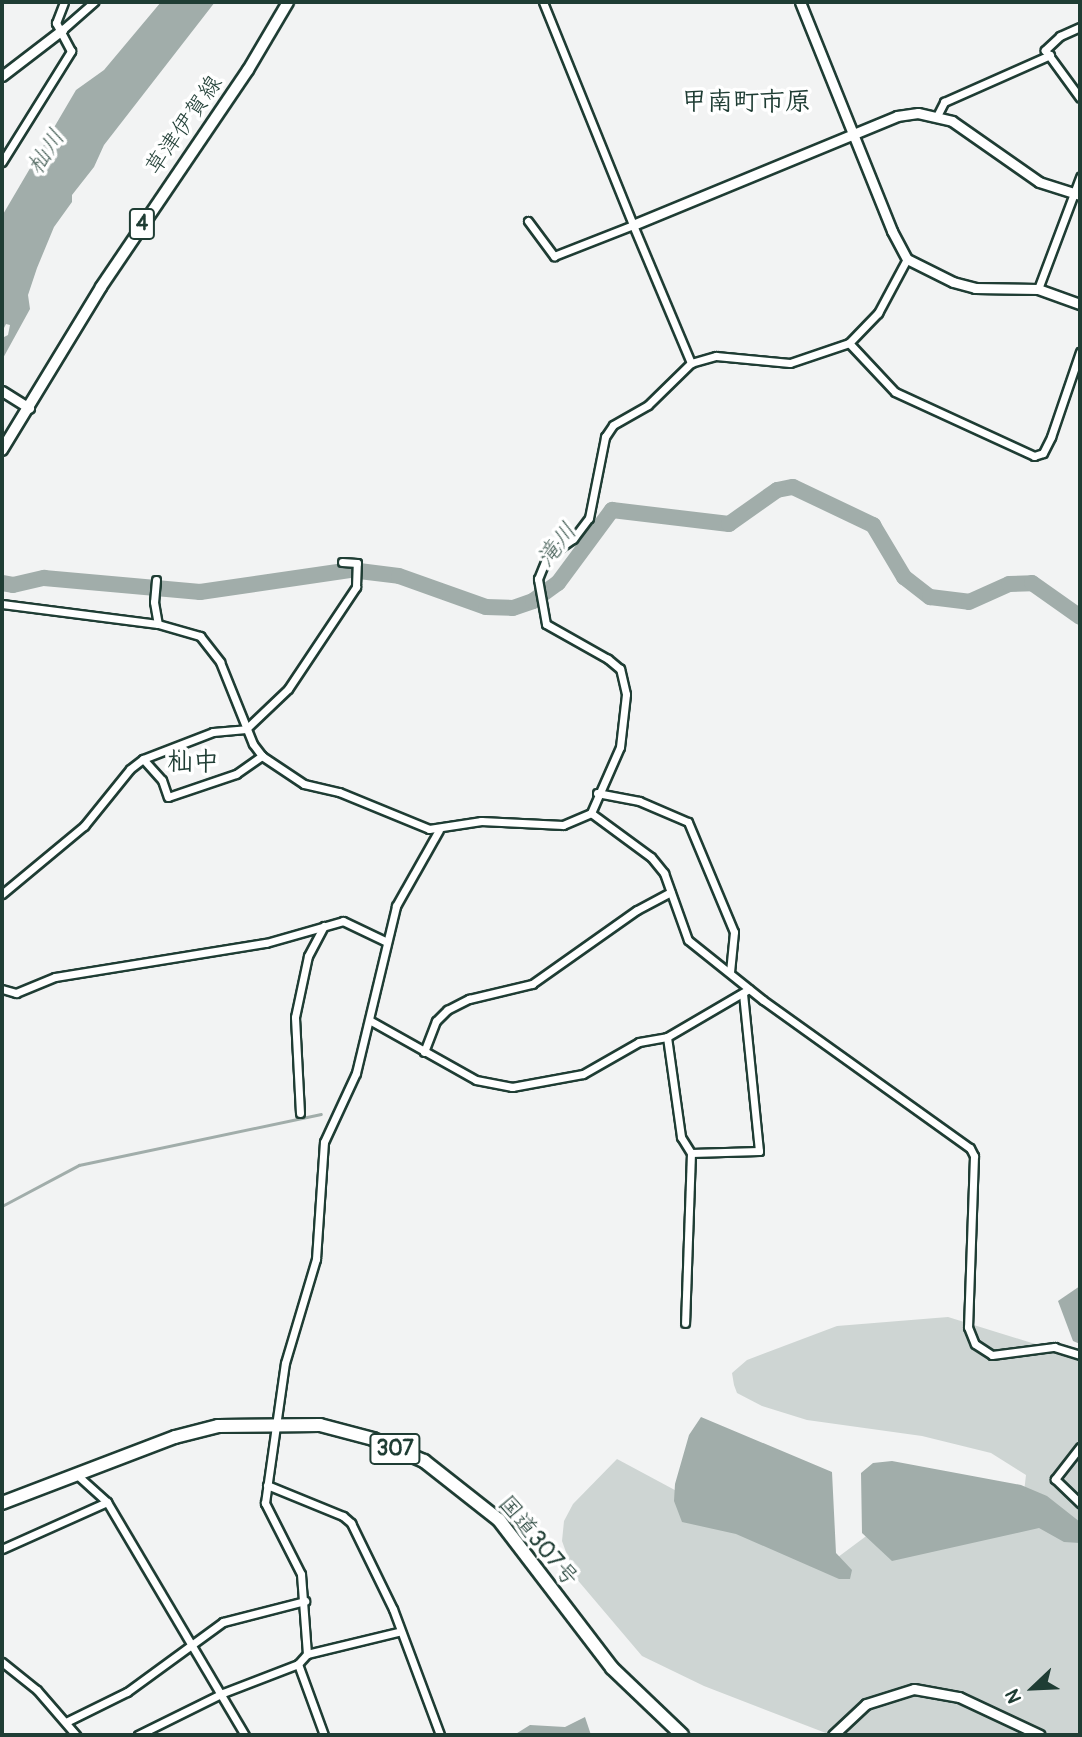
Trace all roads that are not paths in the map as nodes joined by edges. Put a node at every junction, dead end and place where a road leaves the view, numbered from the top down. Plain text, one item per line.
1 (64, 2) edge
2 (94, 2) edge
3 (288, 2) edge
4 (543, 2) edge
5 (800, 2) edge
6 (1080, 27) edge
7 (62, 30) junction
8 (1049, 55) junction
9 (2, 76) edge
10 (1080, 97) edge
11 (937, 116) junction
12 (853, 134) junction
13 (2, 162) edge
14 (1080, 177) edge
15 (1076, 195) edge
16 (528, 221) dead end
17 (633, 225) junction
18 (907, 259) junction
19 (1038, 289) junction
20 (1080, 304) edge
21 (849, 343) junction
22 (1080, 352) edge
23 (691, 363) junction
24 (2, 391) edge
25 (29, 408) junction
26 (2, 450) edge
27 (342, 562) dead end
28 (156, 582) dead end
29 (2, 604) edge
30 (158, 624) junction
31 (246, 729) junction
32 (262, 757) junction
33 (144, 759) junction
34 (597, 793) junction
35 (591, 813) junction
36 (439, 830) junction
37 (671, 892) junction
38 (2, 894) edge
39 (324, 926) junction
40 (385, 941) junction
41 (730, 971) junction
42 (2, 989) edge
43 (746, 991) junction
44 (371, 1021) junction
45 (667, 1037) junction
46 (424, 1052) junction
47 (300, 1113) dead end
48 (691, 1153) junction
49 (685, 1324) dead end
50 (1080, 1355) edge
51 (278, 1424) junction
52 (1080, 1447) edge
53 (76, 1474) junction
54 (267, 1485) junction
55 (107, 1502) junction
56 (2, 1503) edge
57 (1080, 1503) edge
58 (2, 1549) edge
59 (305, 1601) junction
60 (398, 1632) junction
61 (194, 1644) junction
62 (307, 1654) junction
63 (2, 1662) edge
64 (298, 1664) junction
65 (223, 1693) junction
66 (66, 1722) junction
67 (76, 1735) edge
68 (138, 1735) edge
69 (245, 1735) edge
70 (324, 1735) edge
71 (440, 1735) edge
72 (682, 1735) edge
73 (833, 1735) edge
74 (1040, 1735) edge

1 - 7 street
2 - 7 street
3 - 25 main road, 草津伊賀線 / 4
4 - 17 street
5 - 12 street
6 - 8 street
7 - 9 street
7 - 13 street
8 - 10 street
8 - 11 street
11 - 12 street
11 - 15 street
12 - 17 street
12 - 18 street
14 - 15 street
15 - 19 street
16 - 17 street
17 - 23 street
18 - 19 street
18 - 21 street
19 - 20 street
21 - 22 street
21 - 23 street
23 - 34 street
24 - 25 street
25 - 26 main road, 草津伊賀線 / 4
27 - 31 street
28 - 30 street
29 - 30 street
30 - 31 street
31 - 32 street
31 - 33 street
32 - 33 street
32 - 36 street
33 - 38 street
34 - 35 street
34 - 41 street
35 - 36 street
35 - 37 street
36 - 40 street
37 - 41 street
37 - 46 street
39 - 40 street
39 - 42 street
39 - 47 street
40 - 44 street
41 - 43 street
43 - 45 street
43 - 48 street
43 - 50 street
44 - 46 street
44 - 51 street
45 - 46 street
45 - 48 street
48 - 49 street
51 - 53 highway, 国道307号 / 307
51 - 54 street
51 - 72 highway, 国道307号 / 307
52 - 57 street
53 - 55 street
53 - 56 highway, 国道307号 / 307
54 - 59 street
54 - 60 street
55 - 58 street
55 - 61 street
59 - 61 street
59 - 62 street
60 - 62 street
60 - 71 street
61 - 65 street
61 - 66 street
62 - 64 street
63 - 66 street
64 - 65 street
64 - 70 street
65 - 68 street
65 - 69 street
66 - 67 street
73 - 74 street

